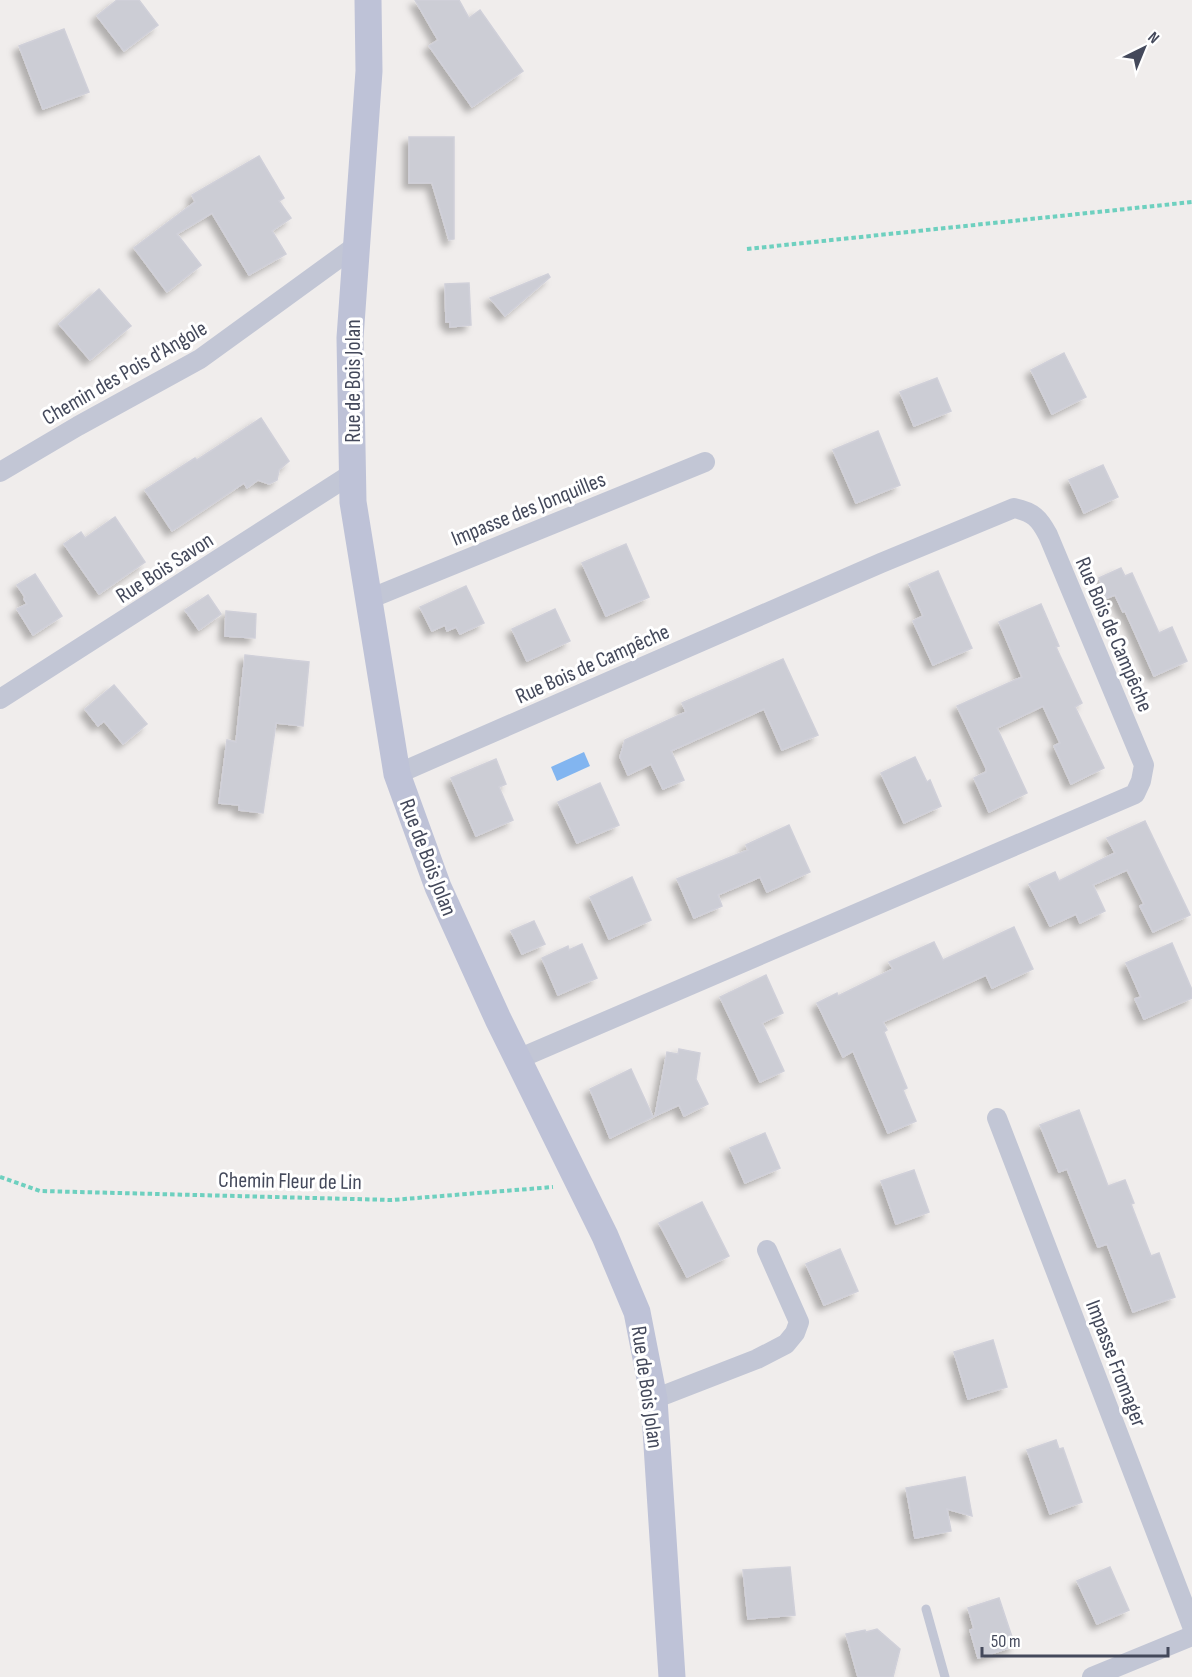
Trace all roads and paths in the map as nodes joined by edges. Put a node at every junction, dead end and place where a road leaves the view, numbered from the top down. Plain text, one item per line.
1 (368, 0) edge
2 (1192, 202) edge
3 (357, 245) junction
4 (747, 249) dead end
5 (705, 462) dead end
6 (0, 472) edge
7 (353, 473) junction
8 (369, 599) junction
9 (0, 699) edge
10 (398, 774) junction
11 (518, 1059) junction
12 (997, 1118) dead end
13 (0, 1177) edge
14 (580, 1185) junction
15 (767, 1250) dead end
16 (654, 1400) junction
17 (926, 1609) dead end
18 (1192, 1626) edge
19 (1192, 1636) edge
20 (672, 1677) edge
21 (945, 1677) edge
22 (1092, 1677) edge

1 - 3 street, Rue de Bois Jolan
2 - 4 path
3 - 6 street, Chemin des Pois d'Angole
3 - 7 street, Rue de Bois Jolan
5 - 8 street, Impasse des Jonquilles
7 - 8 street, Rue de Bois Jolan
7 - 9 street, Rue Bois Savon
8 - 10 street, Rue de Bois Jolan
10 - 11 street, Rue de Bois Jolan
10 - 11 street, Rue Bois de Campêche
11 - 14 street, Rue de Bois Jolan
12 - 18 street, Impasse Fromager
13 - 14 path, Chemin Fleur de Lin
14 - 16 street, Rue de Bois Jolan
15 - 16 street
16 - 20 street, Rue de Bois Jolan
17 - 21 lane
19 - 22 street

